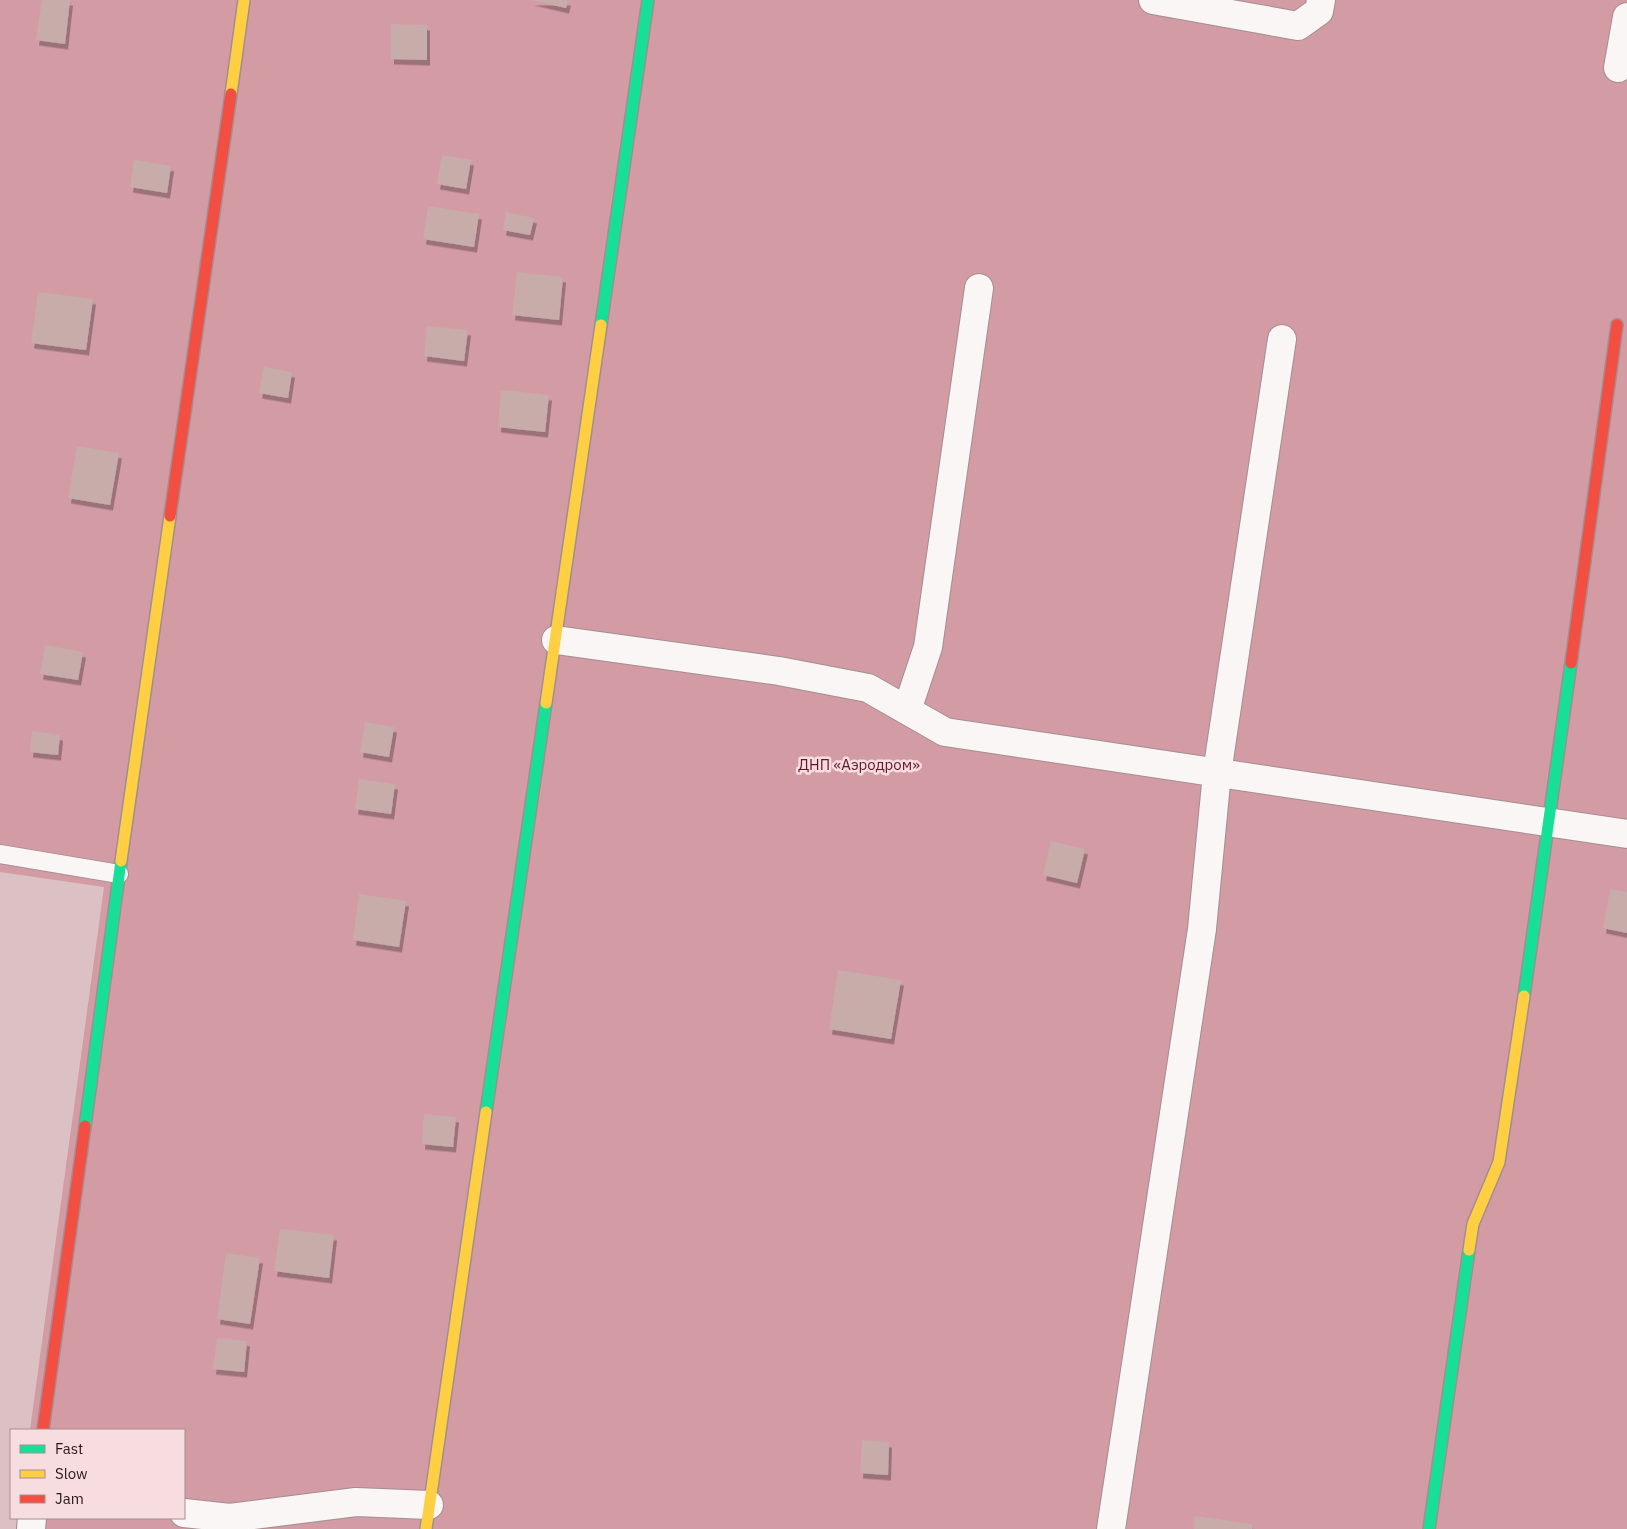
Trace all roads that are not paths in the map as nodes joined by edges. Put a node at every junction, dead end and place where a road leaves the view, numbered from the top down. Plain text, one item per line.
1 (244, 0) edge
2 (648, 0) edge
3 (1153, 0) edge
4 (1321, 0) edge
5 (1627, 17) edge
6 (1618, 68) dead end
7 (979, 288) dead end
8 (1617, 325) dead end
9 (1282, 339) dead end
10 (556, 640) junction
11 (906, 710) junction
12 (1217, 773) junction
13 (1548, 822) junction
14 (1627, 834) edge
15 (0, 854) edge
16 (119, 874) junction
17 (44, 1429) edge
18 (185, 1513) edge
19 (428, 1517) edge
20 (1111, 1529) edge
21 (1429, 1529) edge

1 - 16 street
2 - 10 street
3 - 4 street
5 - 6 street
7 - 11 street
8 - 13 street
9 - 12 street
10 - 11 street
10 - 19 street
11 - 12 street
12 - 13 street
12 - 20 street
13 - 14 street
13 - 21 street
15 - 16 lane
16 - 17 street
18 - 19 street

